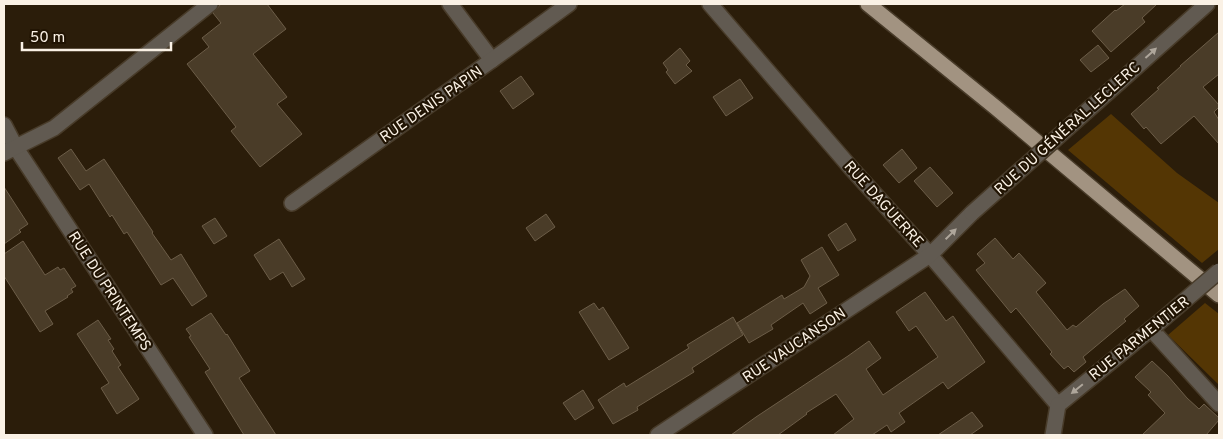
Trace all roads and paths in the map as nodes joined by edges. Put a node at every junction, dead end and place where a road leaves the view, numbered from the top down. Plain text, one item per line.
1 (210, 4) edge
2 (450, 4) edge
3 (569, 4) edge
4 (710, 4) edge
5 (868, 4) edge
6 (1207, 4) edge
7 (492, 60) junction
8 (4, 125) edge
9 (10, 150) edge
10 (292, 203) dead end
11 (930, 255) junction
12 (1219, 272) edge
13 (1219, 295) edge
14 (1153, 327) junction
15 (1219, 404) edge
16 (1058, 405) junction
17 (205, 435) edge
18 (658, 435) edge
19 (1053, 435) edge

1 - 9 street
2 - 7 street
3 - 7 street, RUE DENIS PAPIN
4 - 11 street, RUE DAGUERRE
5 - 13 main road
11 -> 6 street, RUE DU GÉNÉRAL LECLERC, bridge
7 - 10 street, RUE DENIS PAPIN
8 - 9 street, RUE DU PRINTEMPS
9 - 17 street, RUE DU PRINTEMPS
11 - 16 street, RUE DAGUERRE
11 - 18 street, RUE VAUCANSON
12 - 14 street, RUE PARMENTIER, bridge
14 - 15 street
14 -> 16 street, RUE PARMENTIER
16 - 19 street

